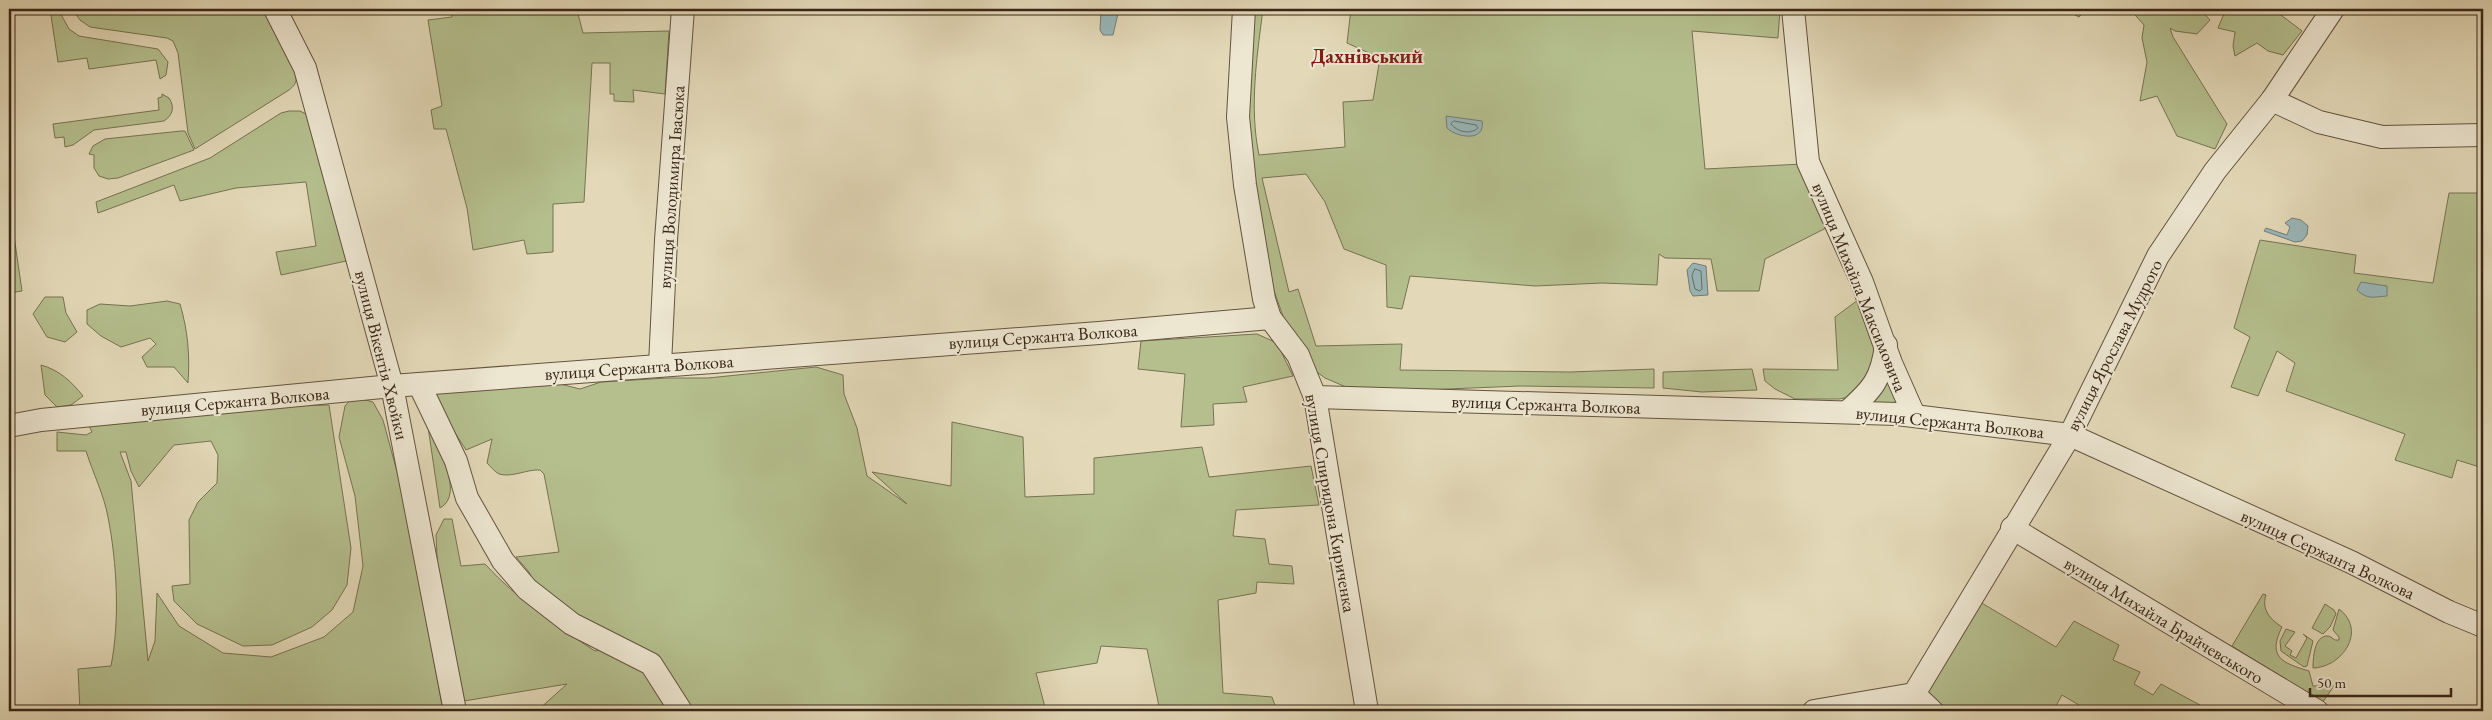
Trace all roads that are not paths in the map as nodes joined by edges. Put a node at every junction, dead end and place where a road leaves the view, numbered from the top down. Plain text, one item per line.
1 (275, 9) edge
2 (683, 9) edge
3 (1244, 9) edge
4 (1793, 9) edge
5 (2334, 9) edge
6 (2272, 100) junction
7 (2483, 135) edge
8 (1270, 318) junction
9 (1886, 344) junction
10 (660, 365) junction
11 (419, 384) junction
12 (392, 386) junction
13 (1315, 398) junction
14 (1846, 412) junction
15 (1914, 415) junction
16 (9, 426) edge
17 (2070, 435) junction
18 (2012, 528) junction
19 (2483, 626) edge
20 (1914, 694) junction
21 (455, 711) edge
22 (681, 711) edge
23 (1367, 711) edge
24 (1814, 711) edge
25 (1932, 711) edge
26 (2317, 711) edge

1 - 12 street, вулиця Вікентія Хвойки
2 - 10 street, вулиця Володимира Івасюка
3 - 8 street, вулиця Спиридона Кириченка
4 - 9 street, вулиця Михайла Максимовича
5 - 6 street, вулиця Ярослава Мудрого
6 - 7 street
6 - 17 street, вулиця Ярослава Мудрого
8 - 10 street, вулиця Сержанта Волкова
8 - 13 street, вулиця Спиридона Кириченка
9 - 14 street
9 - 15 street, вулиця Михайла Максимовича
10 - 11 street, вулиця Сержанта Волкова
11 - 12 street, вулиця Сержанта Волкова
11 - 22 street
12 - 16 street, вулиця Сержанта Волкова
12 - 21 street, вулиця Вікентія Хвойки
13 - 14 street, вулиця Сержанта Волкова
13 - 23 street, вулиця Спиридона Кириченка
14 - 15 street, вулиця Сержанта Волкова
15 - 17 street, вулиця Сержанта Волкова
17 - 18 street, вулиця Ярослава Мудрого
17 - 19 street, вулиця Сержанта Волкова
18 - 20 street, вулиця Ярослава Мудрого
18 - 26 street, вулиця Михайла Брайчевського
20 - 24 street
20 - 25 street

